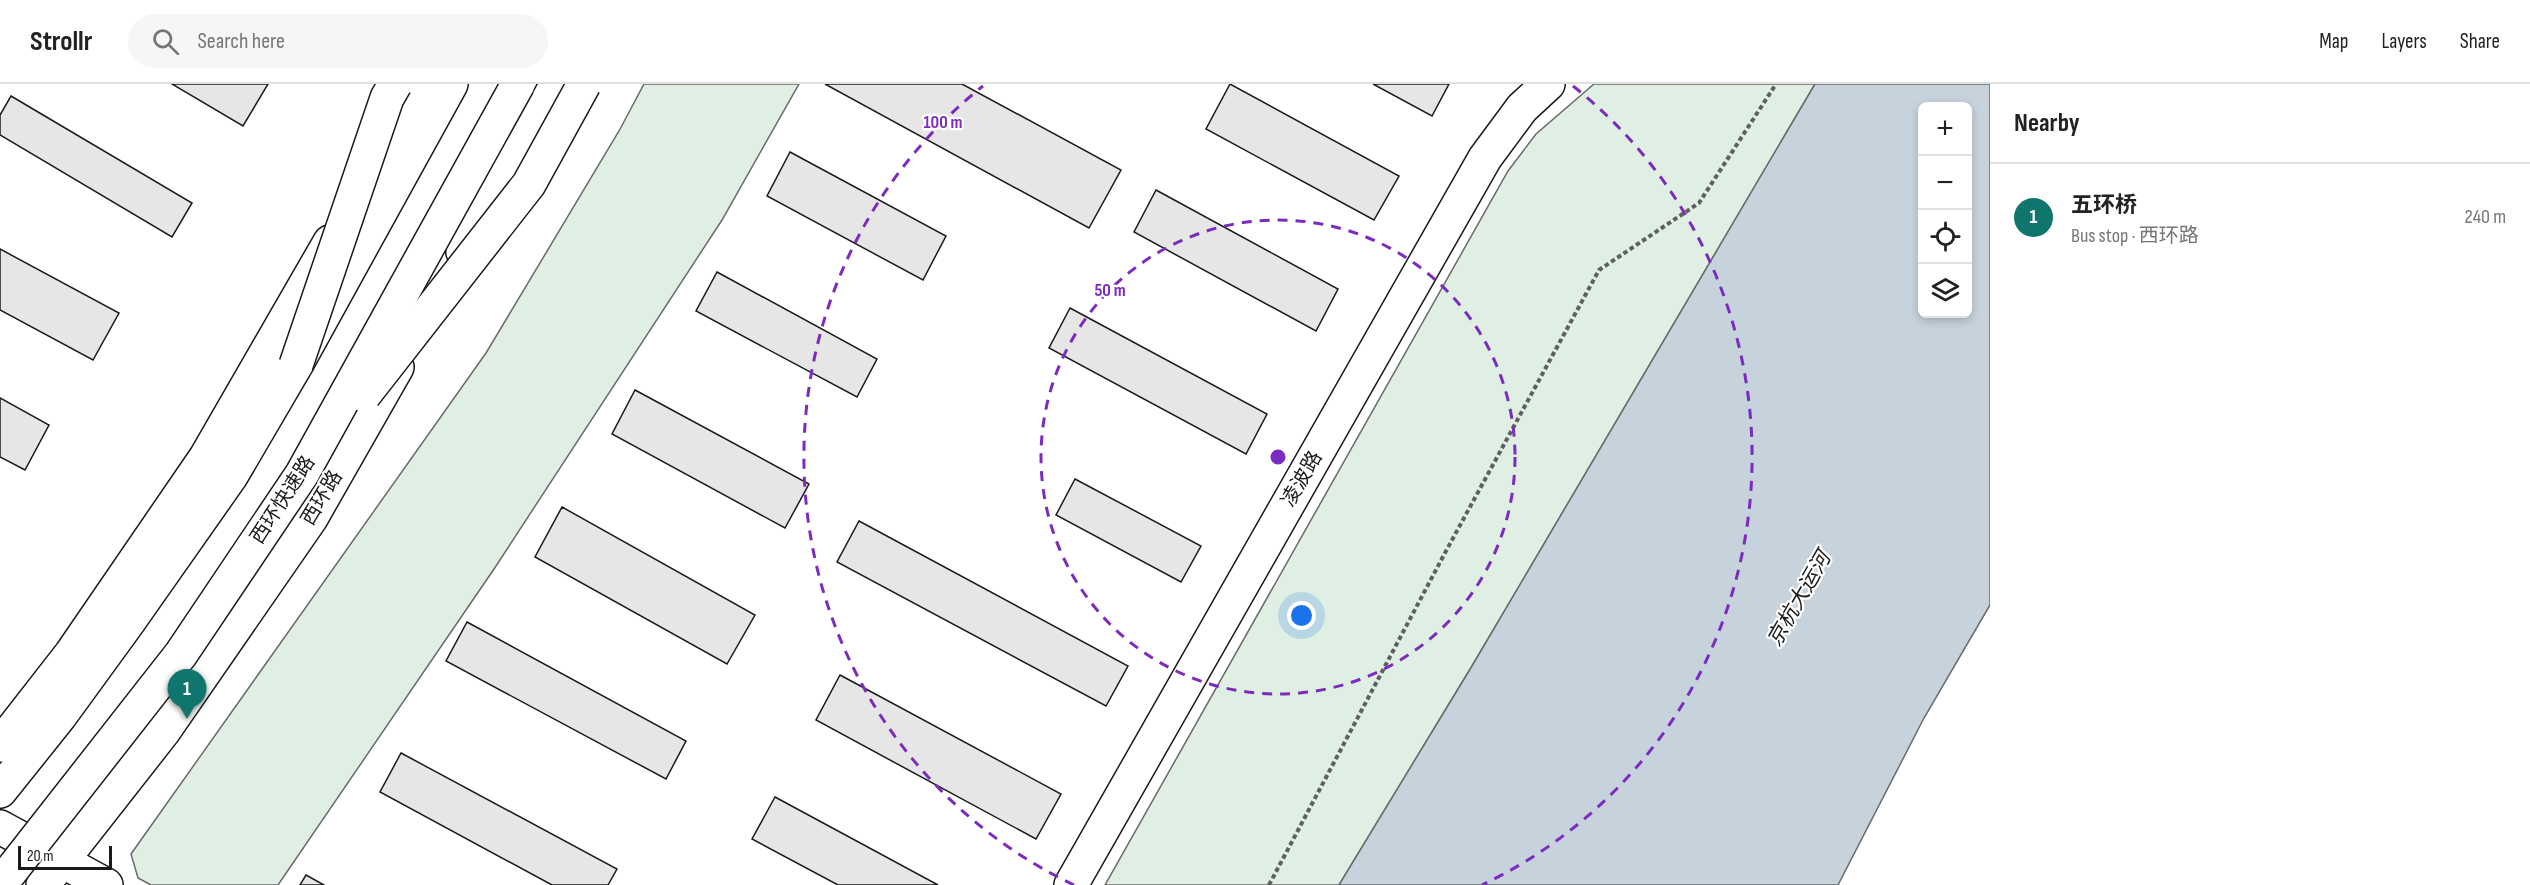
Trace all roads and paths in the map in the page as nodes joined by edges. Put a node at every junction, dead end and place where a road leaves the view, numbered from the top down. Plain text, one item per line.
1 (394, 84) edge
2 (420, 84) edge
3 (451, 84) edge
4 (518, 84) edge
5 (557, 84) edge
6 (584, 84) edge
7 (1548, 84) edge
8 (1776, 84) edge
9 (296, 365) junction
10 (302, 474) junction
11 (0, 745) edge
12 (0, 791) edge
13 (0, 827) edge
14 (63, 860) junction
15 (0, 885) edge
16 (43, 885) edge
17 (106, 885) edge
18 (1071, 885) edge
19 (1269, 885) edge

1 - 9 main road, bridge
2 - 11 main road
3 - 9 main road, bridge
4 - 10 main road, 西环快速路, bridge
5 - 14 main road, 西环路
6 - 10 main road, bridge
7 - 18 main road, 凌波路
8 - 19 path
9 - 12 main road
10 - 15 main road, 西环快速路, bridge
13 - 14 main road
14 - 16 main road, 西环路
14 - 17 main road

